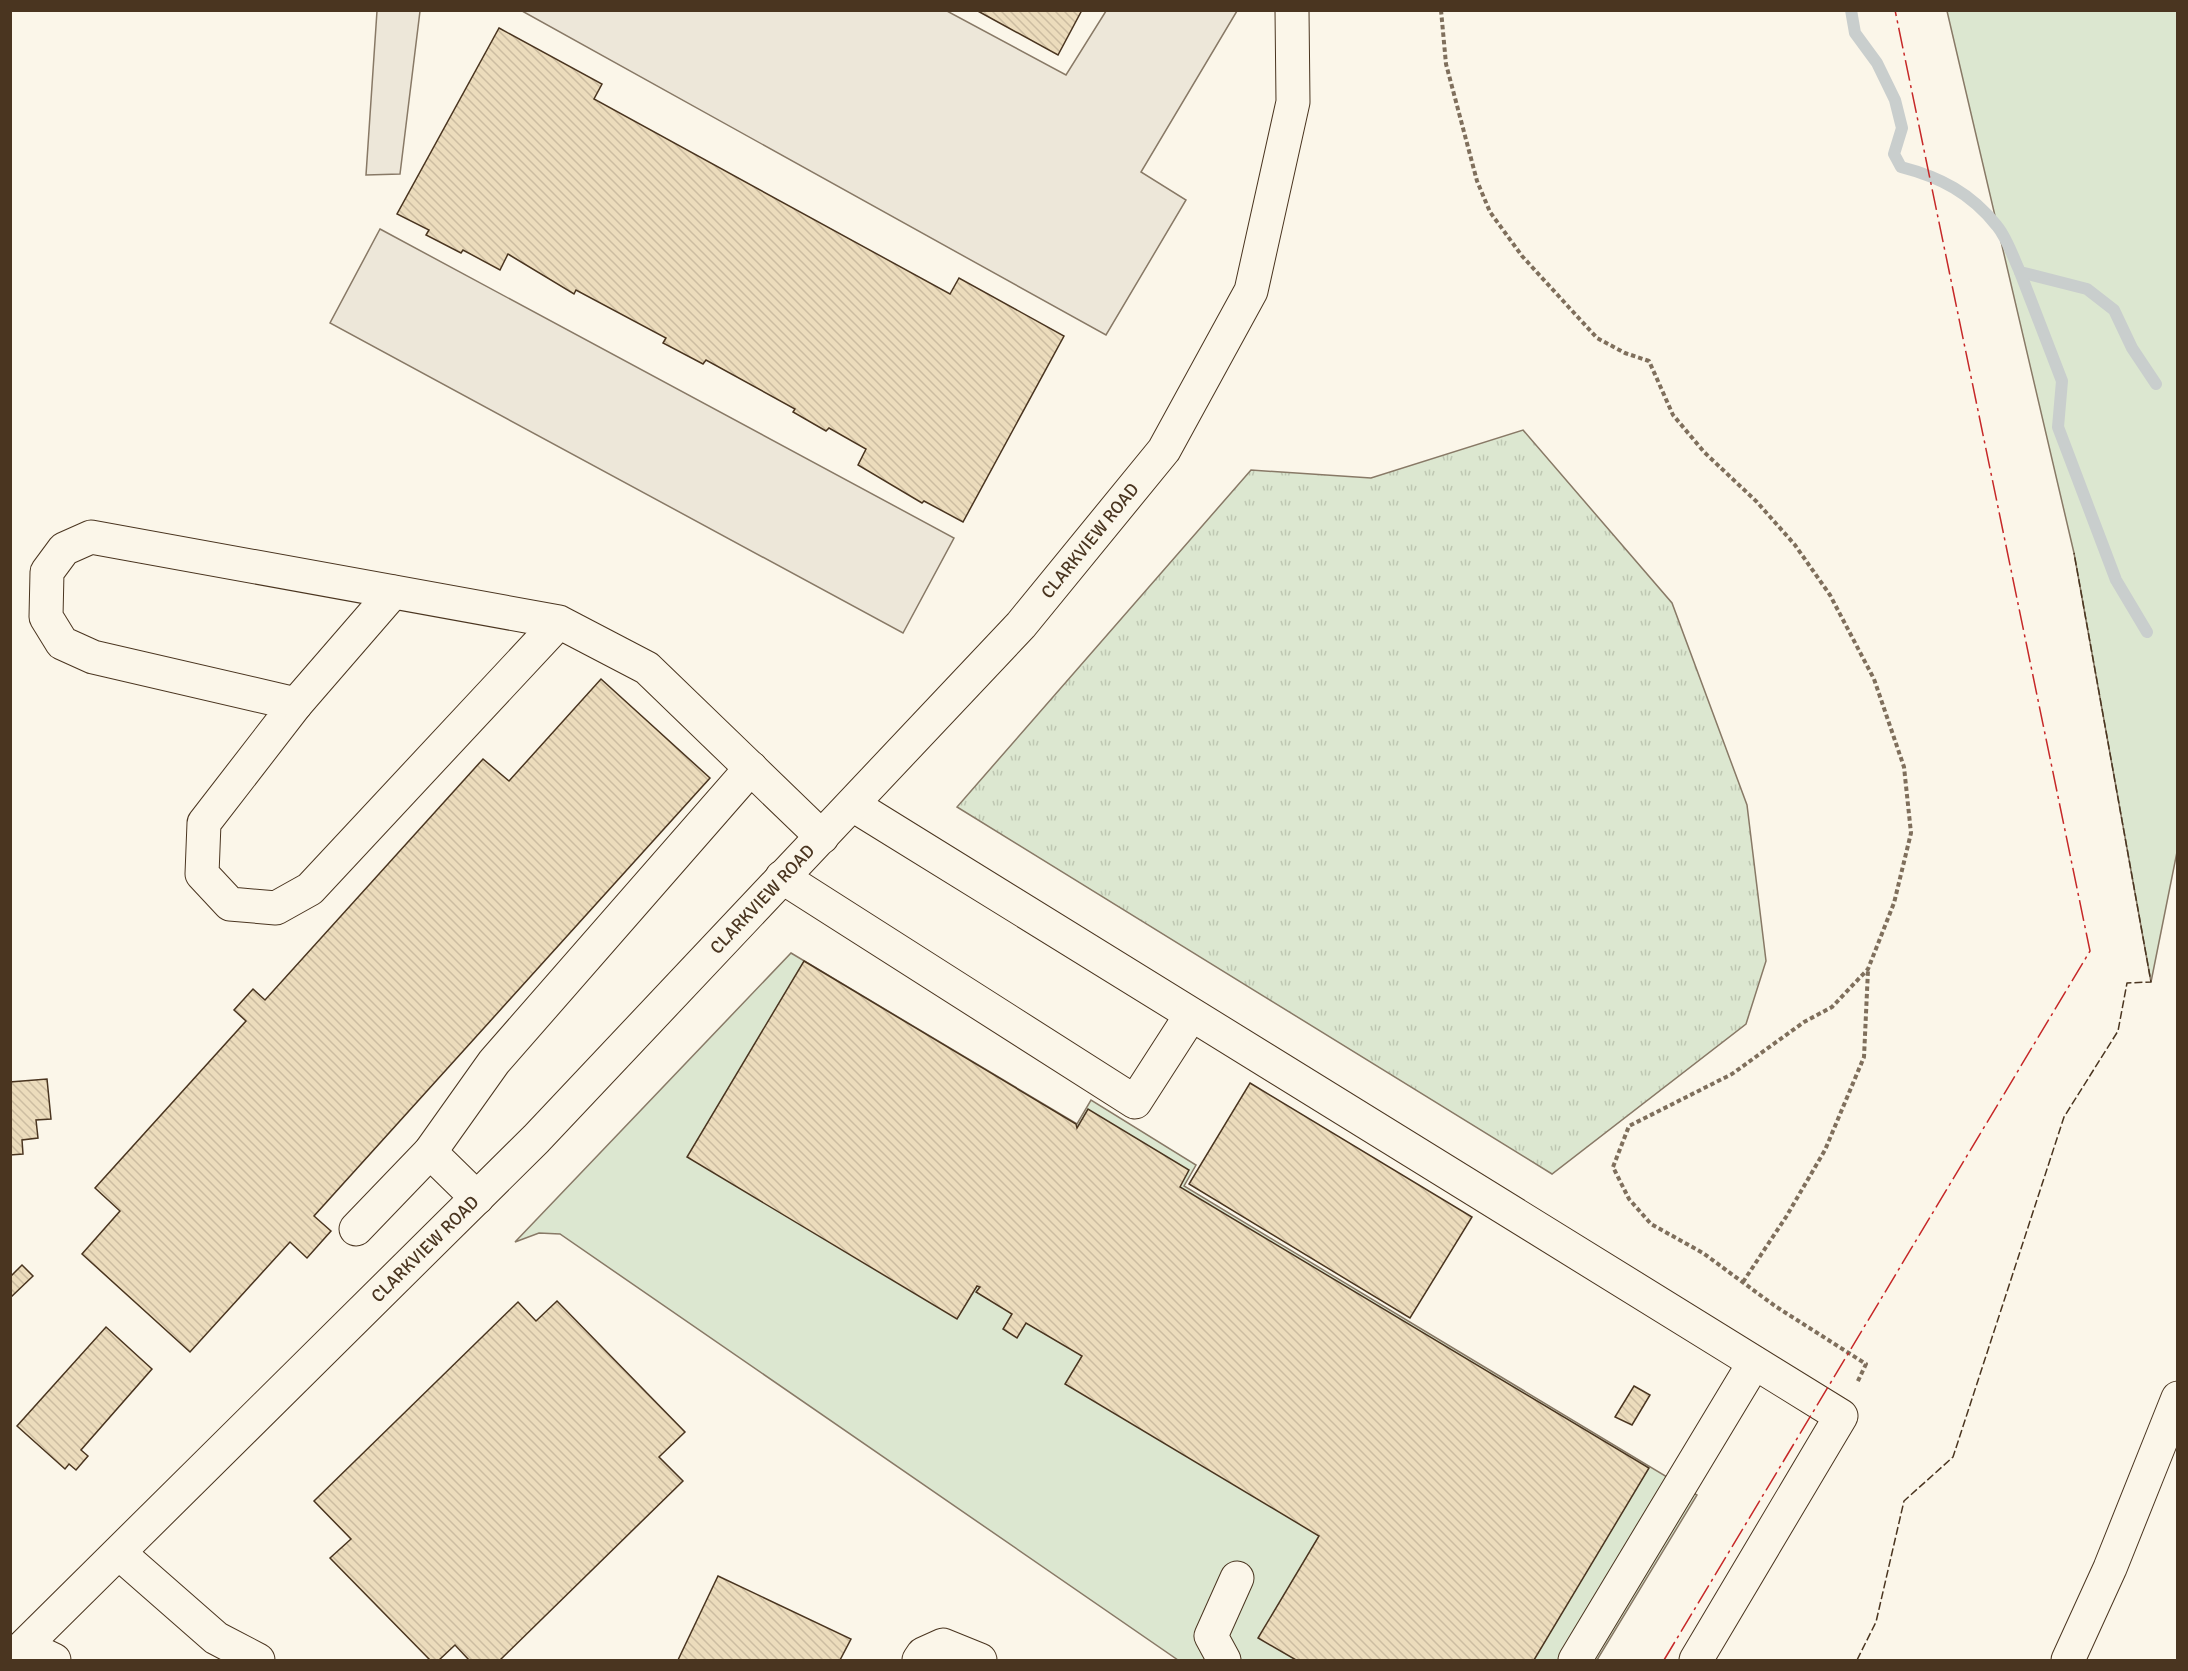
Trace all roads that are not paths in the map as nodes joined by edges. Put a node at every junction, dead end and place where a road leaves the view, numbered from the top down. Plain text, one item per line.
1 (1292, 10) edge
2 (393, 592) junction
3 (559, 622) junction
4 (296, 704) junction
5 (751, 768) junction
6 (853, 805) junction
7 (822, 837) junction
8 (782, 877) junction
9 (1191, 1015) junction
10 (430, 1152) junction
11 (477, 1198) junction
12 (356, 1229) dead end
13 (1754, 1363) junction
14 (2178, 1398) edge
15 (119, 1553) junction
16 (1237, 1578) dead end
17 (18, 1653) edge
18 (54, 1660) edge
19 (258, 1660) edge
20 (919, 1660) edge
21 (980, 1660) edge
22 (1224, 1660) edge
23 (1575, 1660) edge
24 (1696, 1660) edge
25 (2068, 1660) edge

1 - 6 main road, CLARKVIEW ROAD
2 - 3 main road
2 - 4 main road
2 - 4 main road
3 - 4 main road
3 - 5 main road
5 - 7 main road
5 - 10 main road
6 - 7 main road, CLARKVIEW ROAD
6 - 9 main road
7 - 8 main road, CLARKVIEW ROAD
8 - 9 main road
8 - 11 main road, CLARKVIEW ROAD
9 - 13 main road
10 - 11 main road
10 - 12 main road
11 - 15 main road, CLARKVIEW ROAD
13 - 23 main road
13 - 24 main road
14 - 25 main road
15 - 17 main road, CLARKVIEW ROAD
15 - 19 main road
16 - 22 main road
17 - 18 main road
20 - 21 main road

